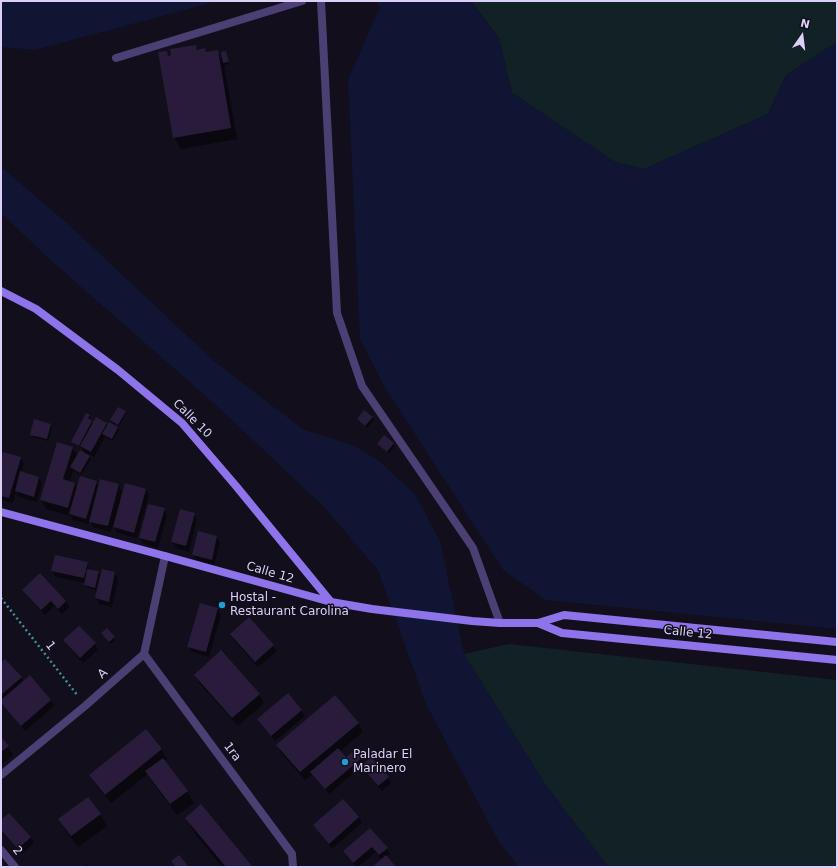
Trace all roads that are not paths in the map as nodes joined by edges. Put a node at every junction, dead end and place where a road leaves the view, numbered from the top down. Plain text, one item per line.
1 (302, 1) edge
2 (321, 1) edge
3 (116, 58) dead end
4 (1, 291) edge
5 (1, 512) edge
6 (165, 556) junction
7 (330, 602) junction
8 (500, 623) junction
9 (538, 623) junction
10 (837, 642) edge
11 (144, 654) junction
12 (837, 660) edge
13 (1, 775) edge
14 (1, 850) edge
15 (15, 867) edge
16 (293, 867) edge

1 - 3 street
2 - 8 street
4 - 7 main road, Calle 10
5 - 6 main road, Calle 12
6 - 7 main road, Calle 12
6 - 11 street
7 - 8 main road, Calle 12
8 - 9 main road, Calle 12
9 - 10 main road, Calle 12
9 - 12 main road, Calle 12
11 - 13 street, A
11 - 16 street, 1ra
14 - 15 street, 2

